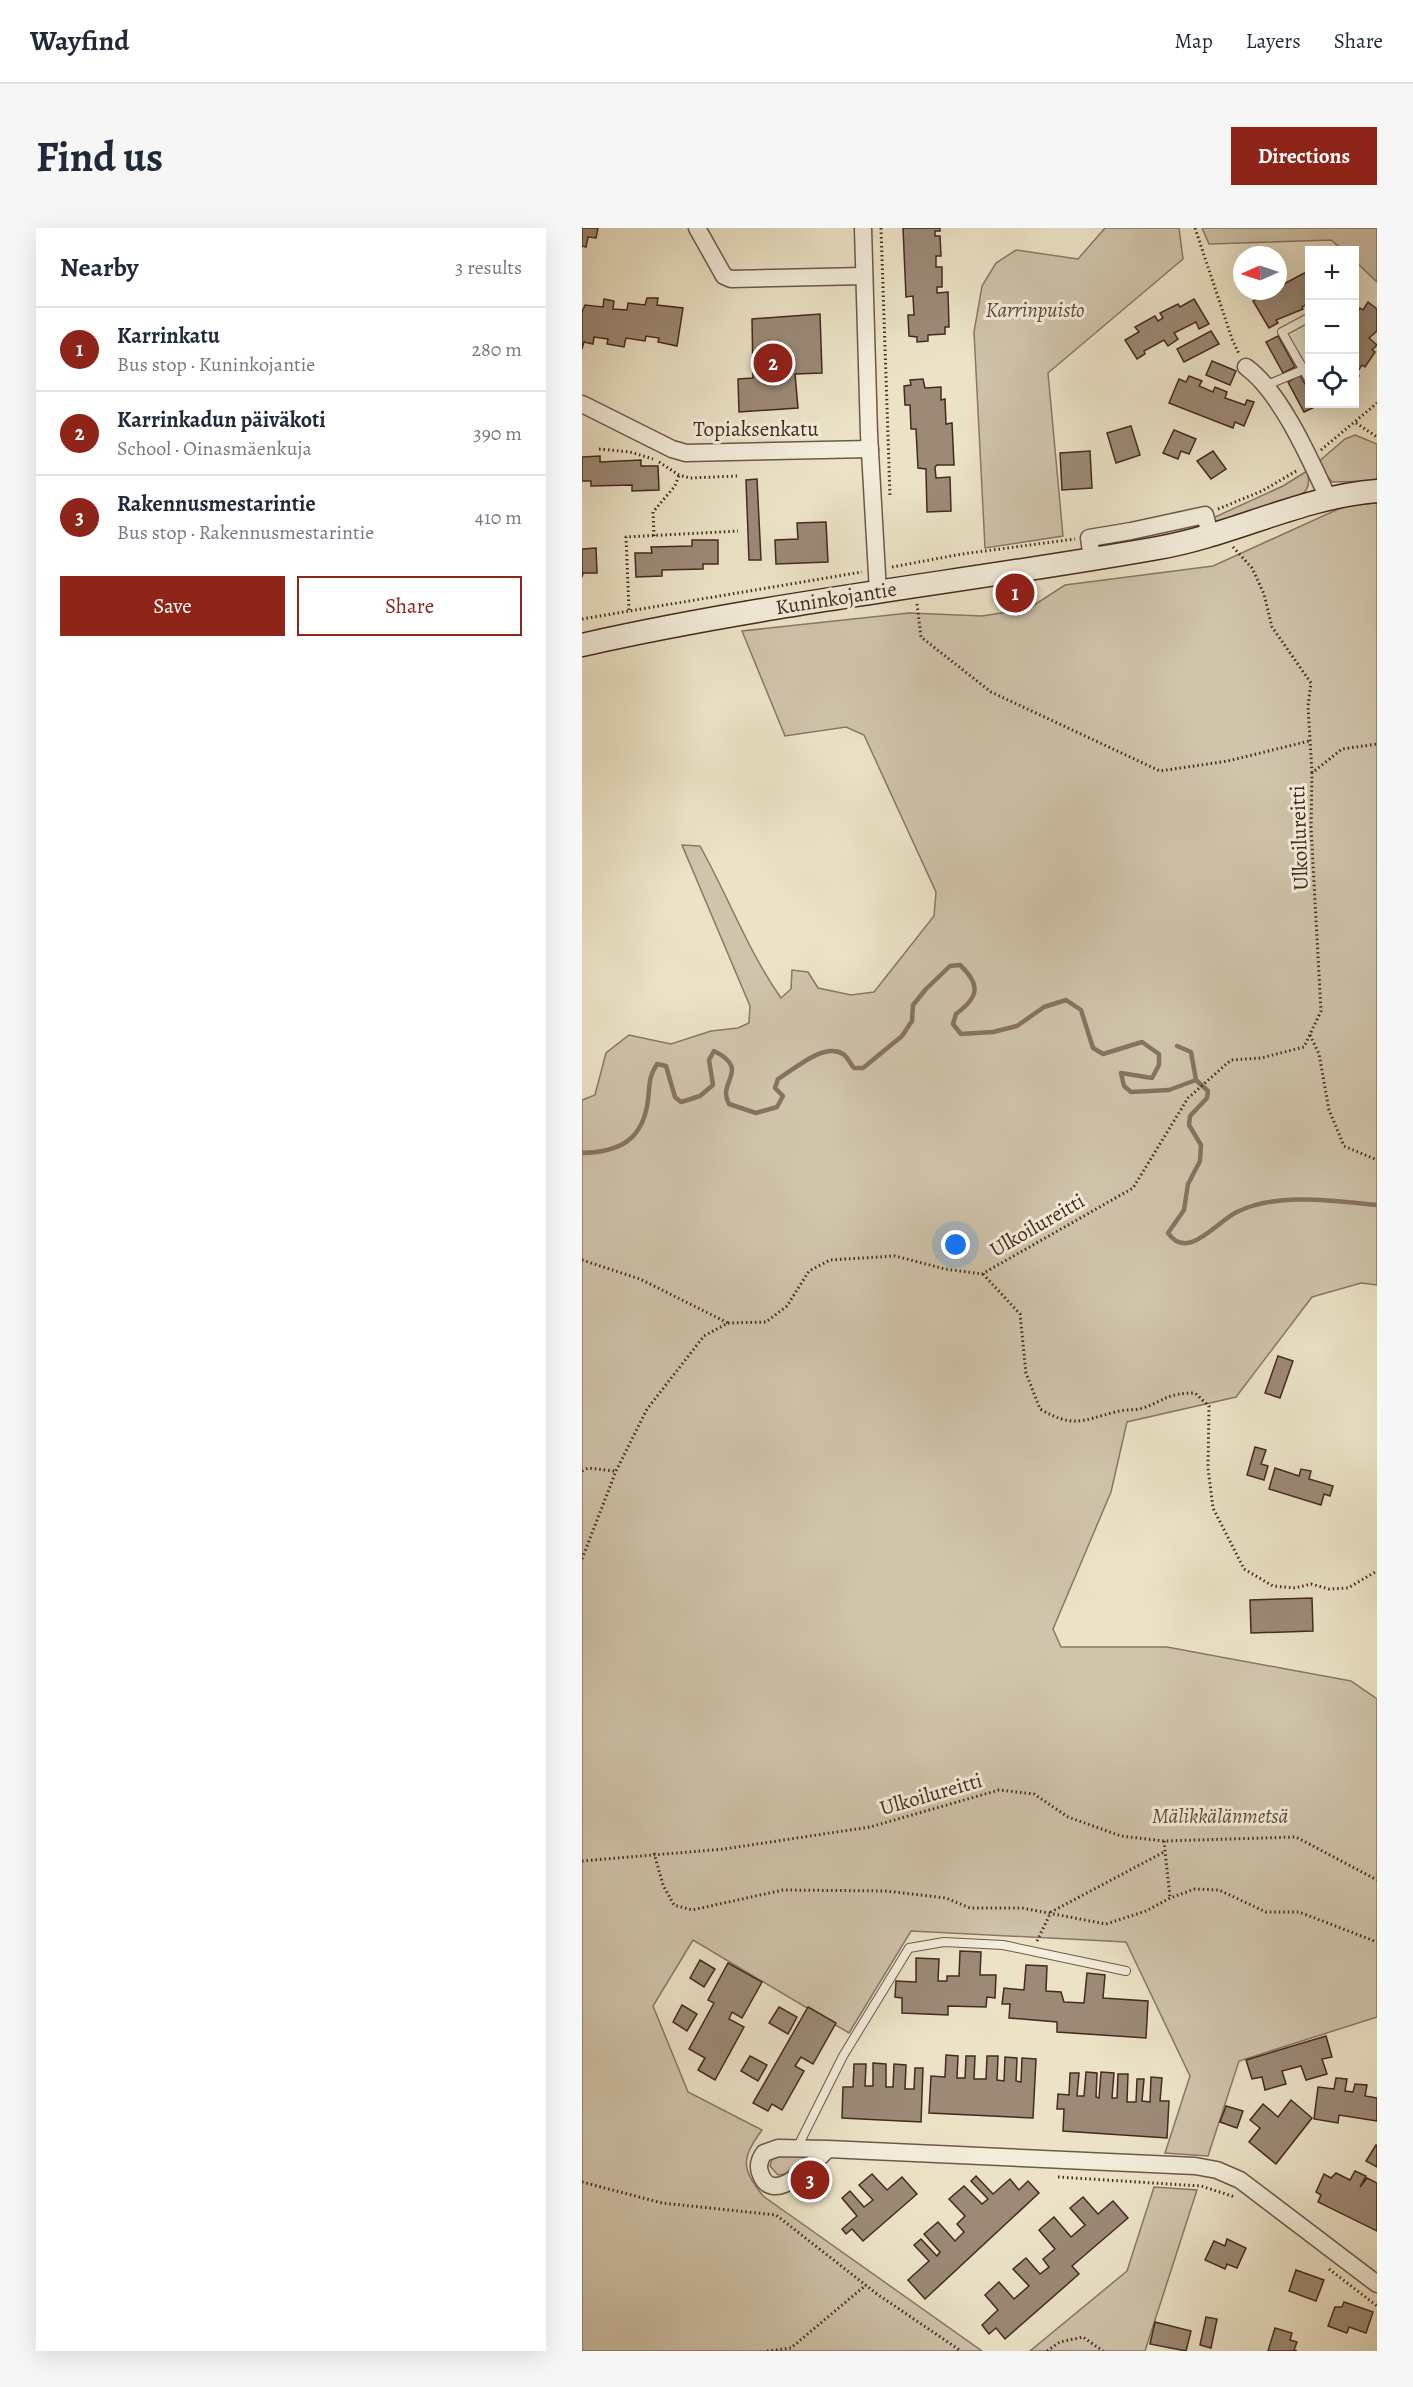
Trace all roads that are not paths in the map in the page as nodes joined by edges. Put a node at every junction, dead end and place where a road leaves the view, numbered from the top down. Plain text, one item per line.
1 (697, 228) edge
2 (863, 228) edge
3 (864, 276) junction
4 (1305, 320) edge
5 (1246, 367) road end
6 (1305, 367) edge
7 (1305, 369) edge
8 (1267, 385) junction
9 (582, 404) edge
10 (870, 449) junction
11 (1377, 491) edge
12 (1328, 498) junction
13 (878, 592) junction
14 (582, 645) edge
15 (1126, 1971) dead end
16 (797, 2148) junction
17 (828, 2149) junction
18 (1377, 2284) edge

1 - 3 street
2 - 3 street
3 - 10 street
4 - 6 lane
5 - 8 street
7 - 8 lane
8 - 12 street
9 - 10 street, Topiaksenkatu
10 - 13 street
11 - 12 main road, Kuninkojantie
12 - 13 main road, Kuninkojantie
13 - 14 main road, Kuninkojantie
15 - 16 lane
16 - 17 street
16 - 17 street
17 - 18 street

